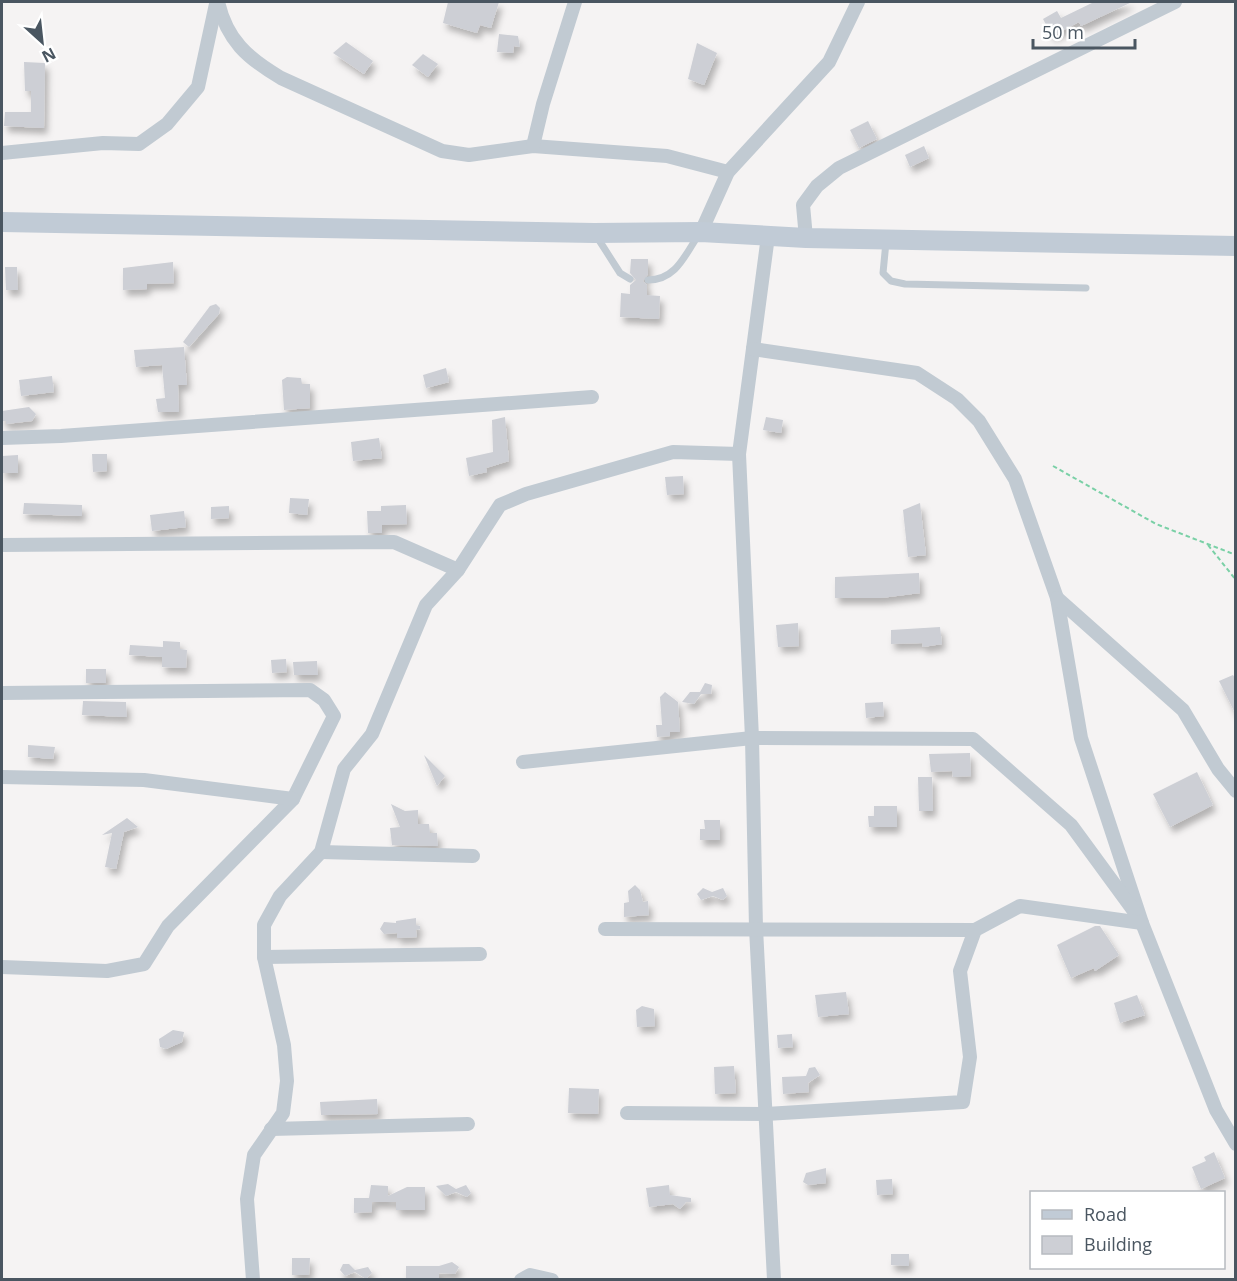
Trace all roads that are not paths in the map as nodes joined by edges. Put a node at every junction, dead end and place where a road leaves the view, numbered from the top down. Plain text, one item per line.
1 (217, 2) edge
2 (574, 2) edge
3 (858, 2) edge
4 (1175, 2) edge
5 (533, 146) junction
6 (2, 153) edge
7 (728, 172) junction
8 (2, 222) edge
9 (701, 232) junction
10 (594, 233) junction
11 (768, 236) junction
12 (806, 238) junction
13 (886, 239) junction
14 (1236, 246) edge
15 (630, 279) dead end
16 (648, 280) dead end
17 (1086, 288) dead end
18 (753, 349) junction
19 (592, 397) dead end
20 (2, 438) edge
21 (740, 454) junction
22 (2, 545) edge
23 (458, 570) junction
24 (1057, 598) junction
25 (2, 693) edge
26 (752, 738) junction
27 (523, 762) dead end
28 (2, 777) edge
29 (1236, 791) edge
30 (293, 799) junction
31 (321, 852) junction
32 (473, 856) dead end
33 (1142, 923) junction
34 (756, 928) junction
35 (605, 929) dead end
36 (975, 930) junction
37 (480, 954) dead end
38 (264, 957) junction
39 (2, 967) edge
40 (627, 1113) dead end
41 (766, 1114) junction
42 (468, 1124) dead end
43 (271, 1129) junction
44 (1236, 1144) edge
45 (522, 1279) edge
46 (253, 1280) edge
47 (552, 1280) edge
48 (774, 1280) edge

1 - 5 street
1 - 6 street
2 - 5 street
3 - 7 street
4 - 12 street
5 - 7 street
7 - 9 street
8 - 10 main road
9 - 10 main road
9 - 11 main road
9 - 16 lane
10 - 15 lane
11 - 12 main road
11 - 18 street
12 - 13 main road
13 - 14 main road
13 - 17 lane
18 - 21 street
18 - 24 street
19 - 20 street
21 - 23 street
21 - 26 street
22 - 23 street
23 - 31 street
24 - 29 street
24 - 33 street
25 - 30 street
26 - 27 street
26 - 33 street
26 - 34 street
28 - 30 street
30 - 39 street
31 - 32 street
31 - 38 street
33 - 36 street
33 - 44 street
34 - 35 street
34 - 36 street
34 - 41 street
36 - 41 street
37 - 38 street
38 - 43 street
40 - 41 street
41 - 48 street
42 - 43 street
43 - 46 street
45 - 47 street

